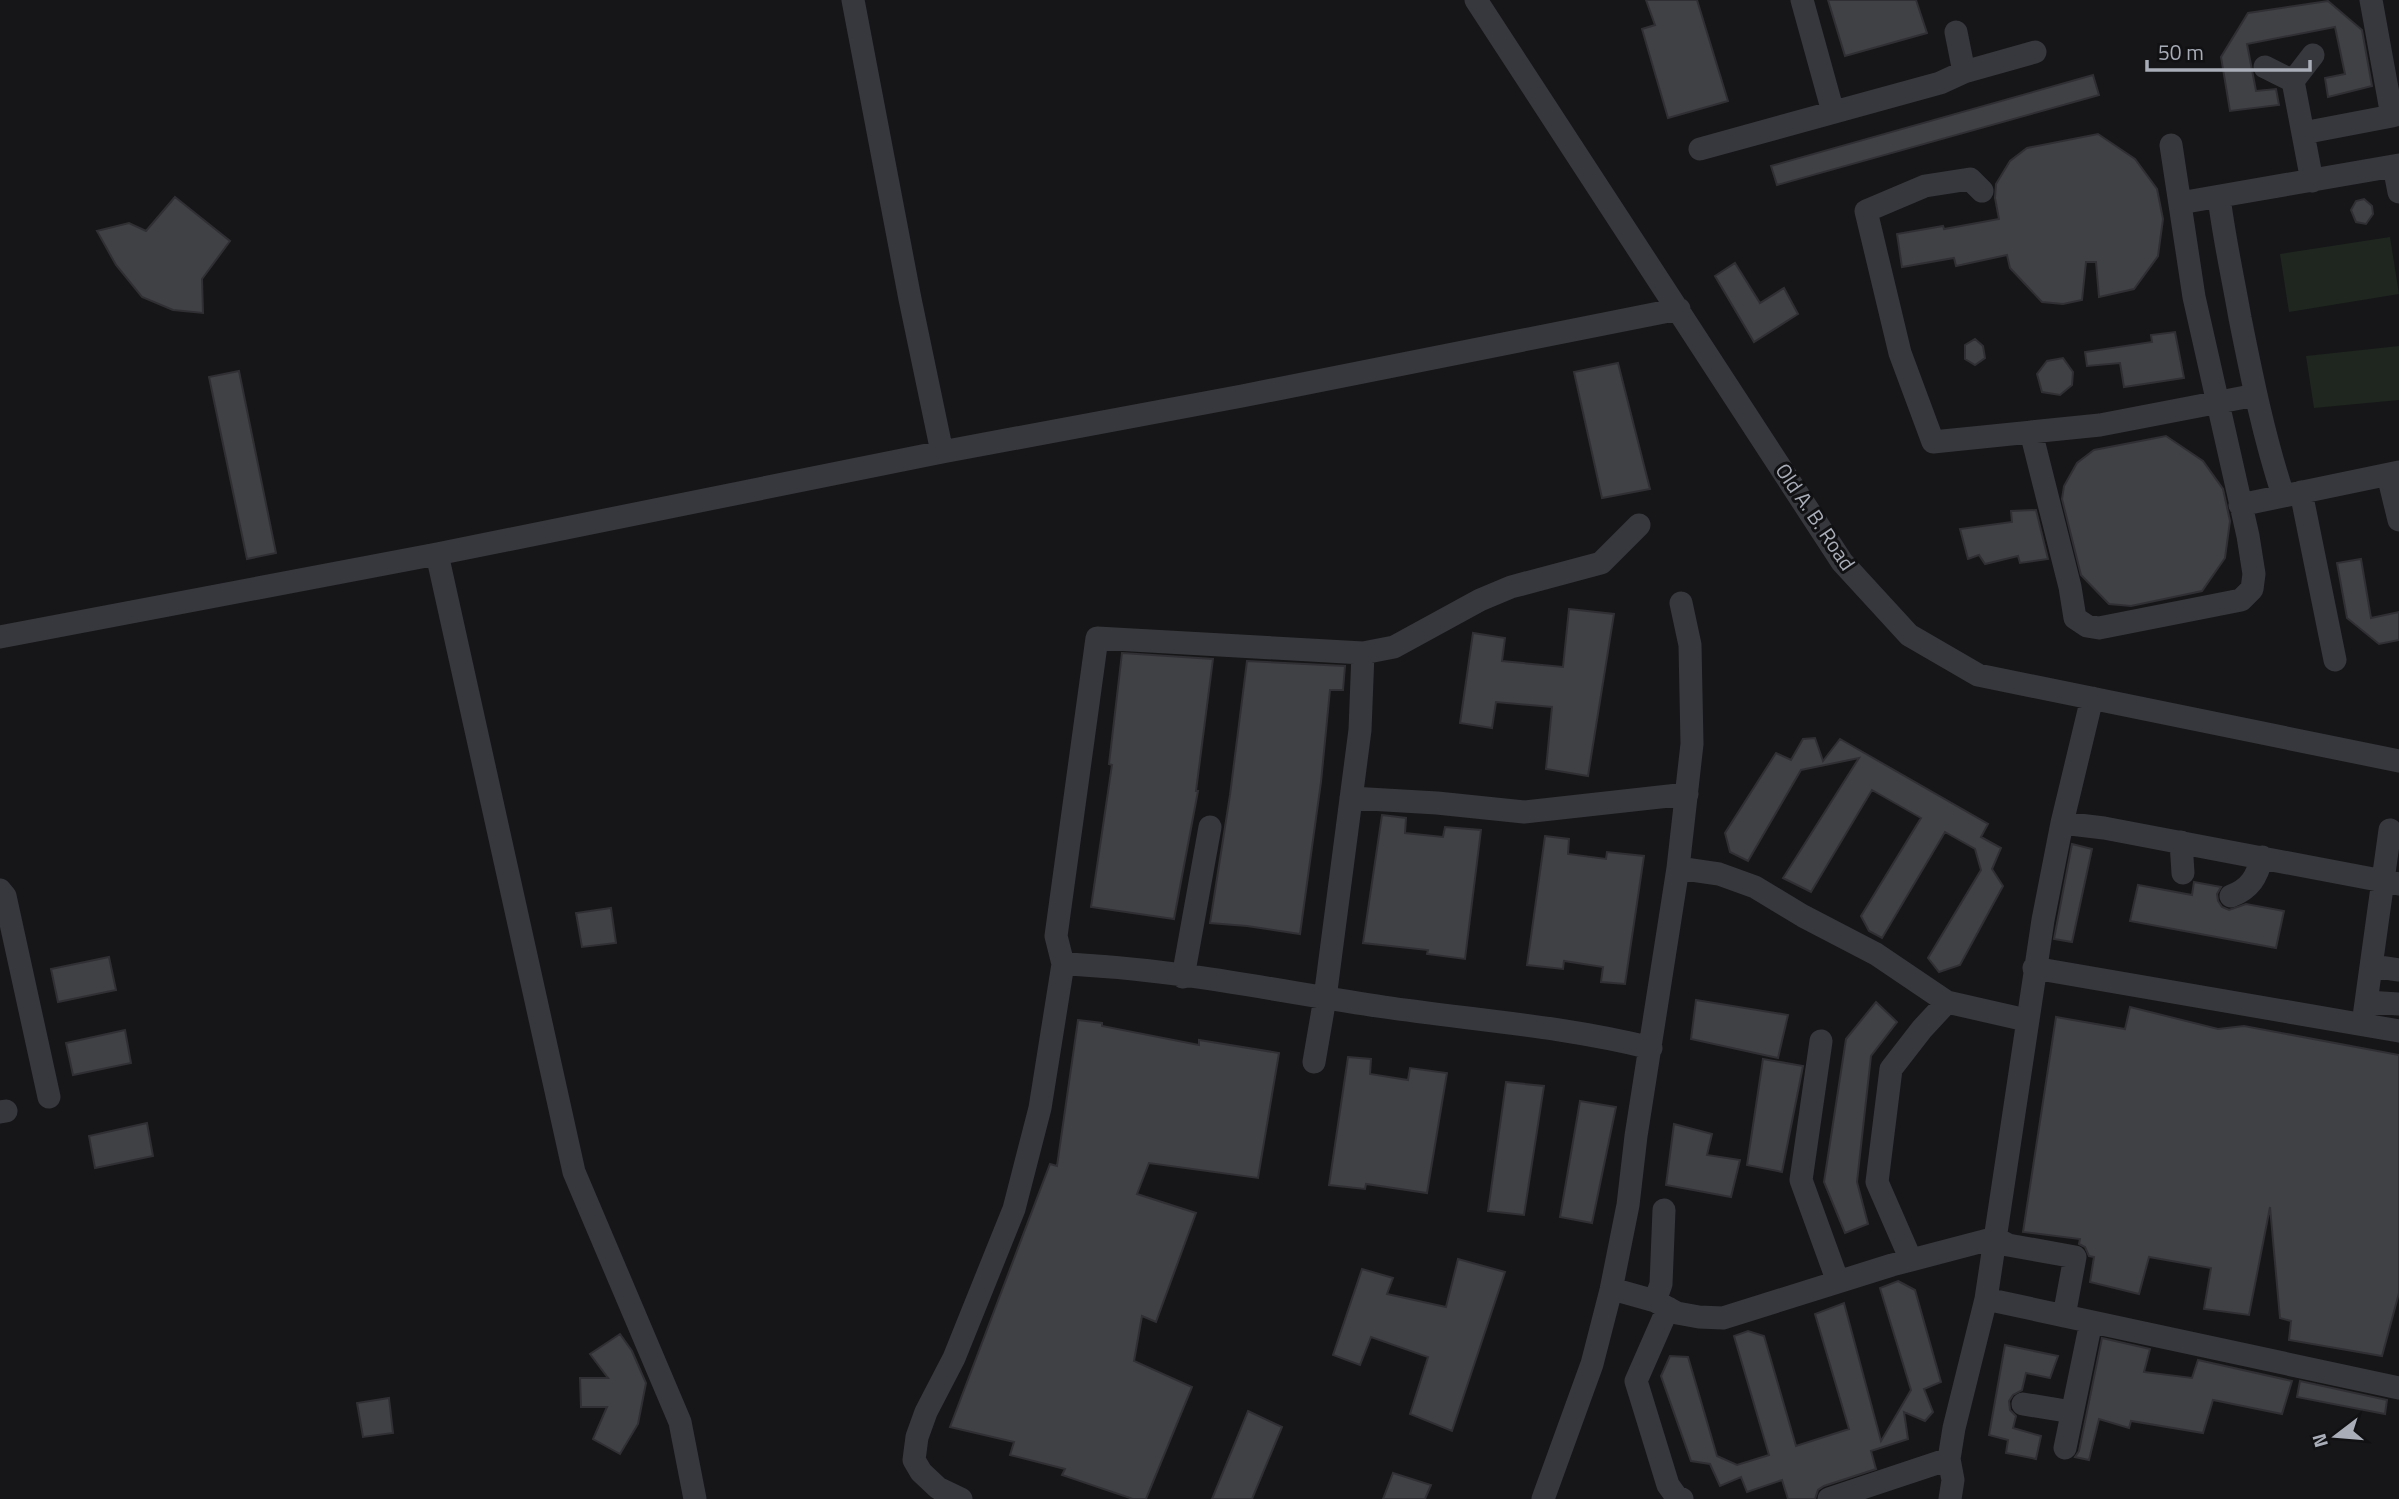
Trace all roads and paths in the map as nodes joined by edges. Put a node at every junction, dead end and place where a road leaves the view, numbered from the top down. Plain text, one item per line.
1 (853, 0) edge
2 (1476, 0) edge
3 (1802, 0) edge
4 (2371, 0) edge
5 (1956, 32) dead end
6 (2035, 52) dead end
7 (2313, 55) dead end
8 (2264, 67) dead end
9 (1964, 72) junction
10 (2293, 81) junction
11 (1833, 112) junction
12 (2396, 115) edge
13 (2303, 133) junction
14 (2171, 145) dead end
15 (1700, 149) dead end
16 (2397, 166) edge
17 (2312, 181) junction
18 (1982, 191) dead end
19 (2399, 192) edge
20 (2219, 197) junction
21 (2180, 203) junction
22 (1679, 309) junction
23 (2256, 395) junction
24 (2216, 402) junction
25 (2031, 432) junction
26 (942, 452) junction
27 (2394, 473) edge
28 (2292, 494) junction
29 (2240, 505) junction
30 (2399, 520) edge
31 (1639, 525) dead end
32 (437, 554) junction
33 (1681, 603) dead end
34 (0, 637) edge
35 (1363, 653) junction
36 (2334, 660) dead end
37 (2092, 698) junction
38 (2399, 761) edge
39 (1687, 794) junction
40 (1351, 799) junction
41 (2062, 823) junction
42 (1210, 827) dead end
43 (2390, 830) dead end
44 (2181, 842) junction
45 (2262, 857) junction
46 (1678, 869) junction
47 (2183, 873) dead end
48 (2391, 882) edge
49 (0, 890) edge
50 (2231, 896) dead end
51 (1063, 964) junction
52 (2372, 966) junction
53 (2034, 968) junction
54 (2399, 970) edge
55 (1183, 977) junction
56 (1325, 998) junction
57 (1947, 1002) junction
58 (2399, 1004) edge
59 (2365, 1013) junction
60 (2026, 1020) junction
61 (2399, 1031) edge
62 (1821, 1041) dead end
63 (1651, 1048) junction
64 (1314, 1062) dead end
65 (49, 1097) dead end
66 (1664, 1210) dead end
67 (1996, 1238) junction
68 (1911, 1260) junction
69 (1838, 1282) junction
70 (1623, 1292) dead end
71 (1986, 1299) junction
72 (1662, 1304) junction
73 (2064, 1316) junction
74 (2091, 1322) junction
75 (2399, 1388) edge
76 (2022, 1404) dead end
77 (2072, 1412) junction
78 (2065, 1448) dead end
79 (1949, 1459) junction
80 (695, 1499) edge
81 (961, 1499) edge
82 (1543, 1499) edge
83 (1682, 1499) edge
84 (1829, 1499) edge
85 (1950, 1499) edge

1 - 26 street
2 - 22 street, Old A. B. Road
3 - 11 street
4 - 12 street
5 - 9 street
6 - 9 street
7 - 10 street
8 - 10 street
9 - 11 street
10 - 13 street
11 - 15 street
12 - 13 street
13 - 17 street
14 - 21 street
16 - 17 street
16 - 19 street
17 - 20 street
18 - 25 street
20 - 21 street
20 - 23 street
21 - 24 street
22 - 26 street
22 - 37 street, Old A. B. Road
23 - 24 street
23 - 28 street
24 - 25 street
24 - 29 street
25 - 29 street
26 - 32 street
27 - 28 street
27 - 30 street
28 - 29 street
28 - 36 street
31 - 35 street
32 - 34 street
32 - 80 street
33 - 39 street
35 - 40 street
35 - 51 street
37 - 38 street, Old A. B. Road
37 - 41 street
39 - 40 street
39 - 46 street
40 - 56 street
41 - 44 street
41 - 53 street
42 - 55 street
43 - 48 street
44 - 45 street
44 - 47 street
45 - 48 street
45 - 50 street
46 - 57 street
46 - 63 street
48 - 52 street
49 - 65 street
51 - 55 street
51 - 81 street
52 - 54 street
52 - 59 street
53 - 59 street
53 - 60 street
55 - 56 street
56 - 63 street
56 - 64 street
57 - 60 street
57 - 68 street
58 - 59 street
59 - 61 street
60 - 67 street
62 - 69 street
63 - 82 street
66 - 72 street
67 - 68 street
67 - 71 street
67 - 73 street
68 - 69 street
69 - 72 street
70 - 72 street
71 - 73 street
71 - 79 street
72 - 83 street
73 - 74 street
74 - 75 street
74 - 77 street
76 - 77 street
77 - 78 street
79 - 84 street
79 - 85 street

